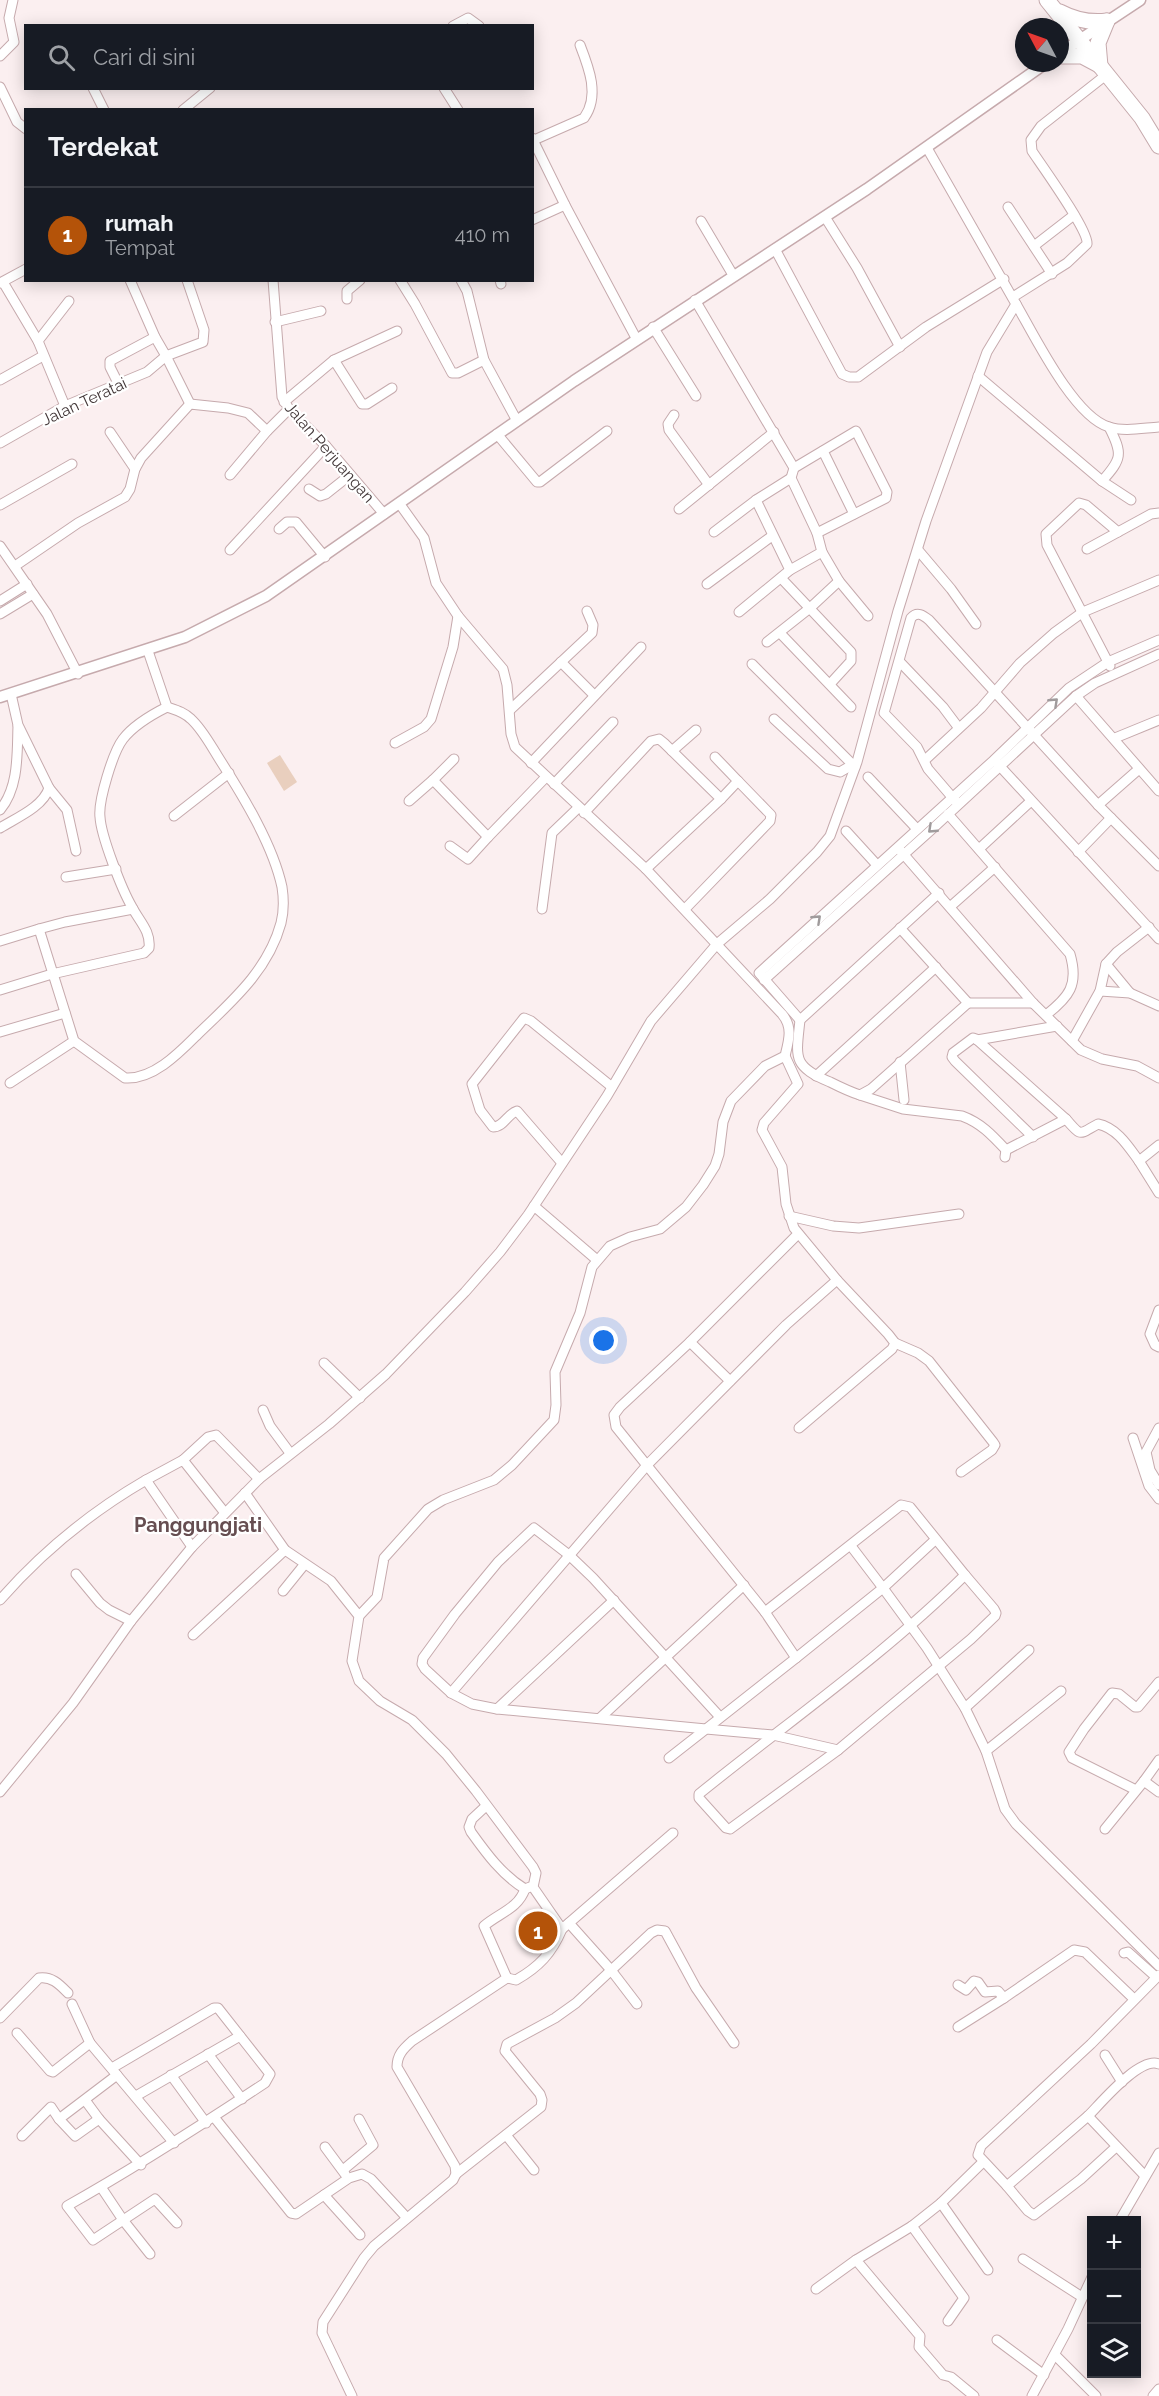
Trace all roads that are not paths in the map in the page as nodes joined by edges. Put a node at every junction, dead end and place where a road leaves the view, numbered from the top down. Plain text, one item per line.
1 (13, 0) edge
2 (1140, 0) edge
3 (1051, 5) edge
4 (1107, 21) junction
5 (457, 24) edge
6 (476, 24) edge
7 (1080, 40) junction
8 (580, 45) dead end
9 (1069, 48) edge
10 (1069, 55) edge
11 (0, 56) edge
12 (1103, 70) junction
13 (1033, 72) edge
14 (0, 87) edge
15 (94, 90) edge
16 (208, 90) edge
17 (445, 90) edge
18 (103, 108) edge
19 (185, 108) edge
20 (457, 108) edge
21 (24, 127) edge
22 (534, 139) edge
23 (534, 141) edge
24 (1159, 146) edge
25 (927, 148) junction
26 (565, 206) junction
27 (1008, 207) dead end
28 (1074, 215) junction
29 (825, 217) junction
30 (534, 219) edge
31 (701, 221) dead end
32 (1034, 246) junction
33 (775, 249) junction
34 (24, 270) edge
35 (1052, 274) junction
36 (734, 275) junction
37 (1004, 279) junction
38 (131, 282) edge
39 (188, 282) edge
40 (273, 282) edge
41 (358, 282) edge
42 (401, 282) edge
43 (462, 282) edge
44 (2, 283) edge
45 (347, 299) dead end
46 (695, 300) junction
47 (1015, 300) junction
48 (69, 301) dead end
49 (321, 311) dead end
50 (275, 322) junction
51 (654, 327) junction
52 (397, 331) dead end
53 (155, 337) junction
54 (636, 338) junction
55 (38, 341) junction
56 (900, 347) junction
57 (43, 356) junction
58 (166, 356) junction
59 (334, 360) junction
60 (483, 360) junction
61 (978, 376) junction
62 (0, 380) edge
63 (119, 385) junction
64 (392, 388) dead end
65 (696, 396) dead end
66 (190, 404) junction
67 (65, 406) junction
68 (287, 406) junction
69 (674, 415) dead end
70 (517, 421) junction
71 (1109, 427) junction
72 (1159, 427) edge
73 (267, 431) junction
74 (607, 431) dead end
75 (110, 432) dead end
76 (774, 432) junction
77 (497, 434) junction
78 (0, 443) edge
79 (326, 446) junction
80 (823, 451) junction
81 (72, 464) dead end
82 (794, 468) junction
83 (135, 469) junction
84 (230, 475) dead end
85 (350, 475) junction
86 (791, 478) junction
87 (1102, 481) junction
88 (709, 485) junction
89 (309, 489) dead end
90 (756, 500) junction
91 (1131, 500) dead end
92 (399, 503) junction
93 (0, 505) edge
94 (679, 509) dead end
95 (1159, 513) edge
96 (384, 514) junction
97 (854, 514) junction
98 (279, 528) dead end
99 (714, 532) dead end
100 (1118, 532) junction
101 (817, 533) junction
102 (772, 536) junction
103 (0, 546) edge
104 (1087, 549) dead end
105 (230, 550) dead end
106 (918, 550) junction
107 (822, 552) junction
108 (325, 557) junction
109 (15, 566) junction
110 (790, 570) junction
111 (781, 578) junction
112 (1159, 580) edge
113 (839, 581) junction
114 (27, 584) junction
115 (706, 584) dead end
116 (11, 594) junction
117 (33, 594) junction
118 (0, 601) edge
119 (17, 603) junction
120 (810, 608) junction
121 (586, 611) dead end
122 (739, 612) dead end
123 (1083, 612) junction
124 (0, 614) edge
125 (458, 616) junction
126 (868, 616) dead end
127 (976, 624) dead end
128 (780, 633) junction
129 (1159, 640) edge
130 (767, 642) dead end
131 (641, 646) dead end
132 (148, 651) junction
133 (1159, 654) edge
134 (561, 662) junction
135 (900, 662) junction
136 (1108, 662) junction
137 (752, 664) dead end
138 (78, 674) junction
139 (1114, 674) junction
140 (830, 684) junction
141 (996, 693) junction
142 (594, 695) junction
143 (5, 696) edge
144 (1076, 696) junction
145 (167, 706) junction
146 (851, 707) dead end
147 (510, 710) junction
148 (774, 719) dead end
149 (1159, 720) edge
150 (613, 722) dead end
151 (18, 725) junction
152 (958, 727) junction
153 (696, 730) dead end
154 (1030, 732) junction
155 (1114, 738) junction
156 (395, 743) dead end
157 (672, 751) junction
158 (714, 757) dead end
159 (453, 759) dead end
160 (925, 760) junction
161 (531, 763) junction
162 (997, 763) junction
163 (854, 766) junction
164 (1139, 769) junction
165 (229, 773) junction
166 (868, 777) dead end
167 (433, 780) junction
168 (550, 781) junction
169 (738, 781) junction
170 (49, 788) junction
171 (1159, 790) edge
172 (721, 799) junction
173 (409, 801) dead end
174 (956, 801) junction
175 (1031, 801) junction
176 (1098, 805) junction
177 (0, 810) edge
178 (581, 810) junction
179 (948, 814) junction
180 (174, 816) dead end
181 (1111, 818) junction
182 (0, 828) edge
183 (917, 829) junction
184 (846, 831) dead end
185 (488, 837) junction
186 (450, 846) dead end
187 (979, 849) junction
188 (900, 850) junction
189 (76, 851) dead end
190 (1078, 852) junction
191 (876, 865) junction
192 (1159, 866) edge
193 (995, 867) junction
194 (116, 869) junction
195 (646, 869) junction
196 (66, 877) dead end
197 (939, 893) junction
198 (951, 906) junction
199 (132, 909) junction
200 (542, 909) dead end
201 (685, 909) junction
202 (1149, 927) junction
203 (900, 928) junction
204 (39, 929) junction
205 (1159, 939) edge
206 (0, 941) edge
207 (717, 944) junction
208 (1106, 964) junction
209 (936, 967) junction
210 (52, 974) junction
211 (761, 976) junction
212 (0, 990) edge
213 (1100, 991) junction
214 (1130, 993) junction
215 (968, 1003) junction
216 (1033, 1003) junction
217 (1159, 1006) edge
218 (65, 1013) junction
219 (1046, 1015) junction
220 (800, 1020) junction
221 (1057, 1026) junction
222 (0, 1032) edge
223 (977, 1040) junction
224 (74, 1041) junction
225 (1072, 1041) junction
226 (785, 1056) junction
227 (900, 1062) junction
228 (816, 1076) junction
229 (1159, 1078) edge
230 (10, 1083) dead end
231 (612, 1087) junction
232 (860, 1095) junction
233 (904, 1100) dead end
234 (1066, 1119) junction
235 (1033, 1137) junction
236 (1159, 1145) edge
237 (1139, 1161) junction
238 (562, 1162) junction
239 (1159, 1193) edge
240 (534, 1206) junction
241 (960, 1214) dead end
242 (789, 1216) junction
243 (797, 1235) junction
244 (597, 1260) junction
245 (837, 1280) junction
246 (1159, 1310) edge
247 (690, 1342) junction
248 (895, 1343) junction
249 (1159, 1347) edge
250 (324, 1363) dead end
251 (730, 1381) junction
252 (360, 1398) junction
253 (263, 1410) dead end
254 (799, 1428) dead end
255 (1159, 1428) edge
256 (1133, 1438) dead end
257 (290, 1453) junction
258 (183, 1460) junction
259 (648, 1464) junction
260 (961, 1472) dead end
261 (259, 1479) junction
262 (146, 1480) junction
263 (1159, 1485) edge
264 (245, 1493) junction
265 (1159, 1499) edge
266 (225, 1513) junction
267 (935, 1540) junction
268 (851, 1546) junction
269 (192, 1547) junction
270 (285, 1550) junction
271 (569, 1555) junction
272 (304, 1565) junction
273 (76, 1574) dead end
274 (964, 1575) junction
275 (744, 1585) junction
276 (883, 1588) junction
277 (283, 1591) dead end
278 (0, 1600) edge
279 (614, 1600) junction
280 (765, 1612) junction
281 (359, 1617) junction
282 (130, 1621) junction
283 (910, 1625) junction
284 (193, 1635) dead end
285 (1029, 1650) dead end
286 (665, 1657) junction
287 (796, 1658) junction
288 (938, 1667) junction
289 (1159, 1682) edge
290 (1061, 1691) dead end
291 (451, 1693) junction
292 (965, 1708) junction
293 (497, 1709) junction
294 (720, 1717) junction
295 (600, 1718) junction
296 (706, 1729) junction
297 (773, 1735) junction
298 (838, 1750) junction
299 (986, 1751) junction
300 (669, 1758) dead end
301 (1159, 1760) edge
302 (1144, 1781) junction
303 (1136, 1790) junction
304 (0, 1792) edge
305 (1159, 1792) edge
306 (486, 1806) junction
307 (1105, 1829) dead end
308 (673, 1833) dead end
309 (529, 1888) junction
310 (566, 1926) junction
311 (1124, 1953) dead end
312 (1159, 1966) edge
313 (611, 1970) junction
314 (1157, 1976) edge
315 (507, 1978) junction
316 (958, 1984) dead end
317 (68, 1993) dead end
318 (1004, 1998) junction
319 (1134, 1999) junction
320 (72, 2004) dead end
321 (638, 2004) dead end
322 (0, 2018) edge
323 (958, 2027) dead end
324 (17, 2033) dead end
325 (240, 2036) junction
326 (90, 2043) junction
327 (734, 2043) dead end
328 (208, 2054) junction
329 (1105, 2055) dead end
330 (1159, 2064) edge
331 (115, 2071) junction
332 (171, 2075) junction
333 (1122, 2082) junction
334 (136, 2096) junction
335 (242, 2098) junction
336 (85, 2100) junction
337 (1088, 2116) junction
338 (59, 2119) junction
339 (99, 2119) junction
340 (359, 2119) dead end
341 (210, 2120) junction
342 (506, 2135) junction
343 (22, 2136) dead end
344 (174, 2143) junction
345 (325, 2147) dead end
346 (1116, 2147) junction
347 (1159, 2153) edge
348 (983, 2162) junction
349 (141, 2165) junction
350 (534, 2170) dead end
351 (346, 2174) junction
352 (456, 2174) junction
353 (1145, 2176) junction
354 (1007, 2186) junction
355 (101, 2187) junction
356 (324, 2195) junction
357 (941, 2203) junction
358 (1122, 2216) edge
359 (407, 2218) junction
360 (123, 2220) junction
361 (177, 2223) dead end
362 (912, 2226) junction
363 (360, 2235) dead end
364 (150, 2254) dead end
365 (1023, 2259) dead end
366 (856, 2260) junction
367 (988, 2270) dead end
368 (816, 2289) dead end
369 (1087, 2294) edge
370 (948, 2321) dead end
371 (997, 2340) dead end
372 (1055, 2355) junction
373 (1044, 2375) junction
374 (1159, 2389) edge
375 (352, 2396) edge
376 (974, 2396) edge
377 (1032, 2396) edge
378 (1096, 2396) edge
379 (1153, 2396) edge

1 - 11 street
2 - 4 street
3 - 4 highway
3 - 7 highway
4 - 7 street
4 - 12 highway
5 - 6 street
7 - 9 street
7 - 12 highway
8 - 22 street
10 - 12 highway
12 - 24 highway
12 - 28 street
13 - 25 street
14 - 21 street
15 - 18 street
16 - 19 street
17 - 20 street
23 - 26 street
25 - 29 street
25 - 37 street
26 - 30 street
26 - 54 street
27 - 32 street
28 - 32 street
28 - 35 street
29 - 33 street
29 - 56 street
31 - 36 street
32 - 35 street
33 - 36 street
33 - 56 street
34 - 44 street
35 - 47 street
36 - 46 street
37 - 47 street
37 - 56 street
38 - 53 street
39 - 58 street, Jalan Teratai
40 - 50 street, Jalan Perjuangan
41 - 45 street
42 - 60 street
43 - 60 street
44 - 55 street
46 - 51 street
46 - 76 street
47 - 61 street
47 - 71 street
48 - 55 street
49 - 50 street
50 - 68 street, Jalan Perjuangan
51 - 54 street
51 - 65 street
52 - 59 street
53 - 58 street
53 - 63 street
54 - 70 street
55 - 57 street
57 - 62 street
57 - 67 street
58 - 63 street, Jalan Teratai
58 - 66 street
59 - 64 street
59 - 68 street
60 - 70 street
61 - 87 street
61 - 106 street
63 - 67 street, Jalan Teratai
66 - 73 street
66 - 83 street
67 - 78 street, Jalan Teratai
68 - 73 street
68 - 79 street, Jalan Perjuangan
69 - 88 street
70 - 77 street
71 - 72 street
71 - 87 street
73 - 84 street
74 - 77 street
75 - 83 street
76 - 82 street
76 - 88 street
77 - 92 street
79 - 85 street, Jalan Perjuangan
79 - 105 street
80 - 82 street
80 - 97 street
80 - 97 street
81 - 93 street
82 - 86 street
83 - 109 street
85 - 89 street
85 - 96 street, Jalan Perjuangan
86 - 90 street
86 - 101 street
87 - 91 street
88 - 94 street
90 - 99 street
90 - 102 street
92 - 96 street
92 - 125 street
95 - 100 street
96 - 108 street
97 - 101 street
98 - 108 street
100 - 104 street
100 - 123 street
101 - 107 street
102 - 110 street
102 - 115 street
103 - 109 street
106 - 127 street
106 - 163 street
107 - 110 street
107 - 113 street
108 - 132 street
109 - 114 street
110 - 111 street
111 - 120 street
111 - 122 street
112 - 123 street
113 - 120 street
113 - 126 street
114 - 116 street
114 - 117 street
116 - 118 street
116 - 119 street
117 - 119 street
117 - 138 street
119 - 124 street
120 - 128 street
120 - 140 street
121 - 134 street
123 - 136 street
123 - 141 street
125 - 147 street
125 - 156 street
128 - 130 street
128 - 140 street
129 - 136 street
131 - 142 street
132 - 138 street
132 - 145 street
133 - 139 street
134 - 142 street
134 - 147 street
135 - 141 street
135 - 152 street
135 - 160 street
136 - 139 street
154 -> 136 street
137 - 163 street
138 - 143 street
139 - 144 street
140 - 146 street
141 - 152 street
141 - 154 street
142 - 161 street
143 - 151 street
144 - 154 street
144 - 155 street
145 - 165 street
145 - 194 street
147 - 161 street
148 - 163 street
149 - 155 street
150 - 168 street
151 - 170 street
151 - 177 street
152 - 160 street
153 - 157 street
154 - 162 street
154 - 176 street
155 - 164 street
157 - 172 street
157 - 178 street
158 - 169 street
159 - 167 street
160 - 174 street
161 - 168 street
162 - 174 street
162 - 175 street
163 - 207 street
164 - 171 street
164 - 176 street
165 - 180 street
165 - 224 street
166 - 183 street
167 - 173 street
167 - 185 street
168 - 178 street
168 - 185 street
169 - 172 street
169 - 201 street
170 - 182 street
170 - 189 street
172 - 195 street
174 - 179 street
174 - 183 street
175 - 187 street
175 - 190 street
176 - 181 street
178 - 195 street
178 - 200 street
179 - 187 street
179 -> 188 street
181 - 190 street
181 - 192 street
183 - 188 street
184 - 191 street
185 - 186 street
187 - 193 street
188 - 191 street
188 - 197 street
188 - 211 street
190 - 202 street
211 -> 191 street
193 - 198 street
193 - 219 street
194 - 196 street
194 - 199 street
195 - 201 street
197 - 198 street
197 - 203 street
198 - 216 street
199 - 204 street
199 - 210 street
201 - 207 street
202 - 205 street
202 - 208 street
203 - 209 street
203 - 220 street
204 - 206 street
204 - 210 street
207 - 226 street
207 - 231 street
208 - 213 street
208 - 214 street
209 - 215 street
209 - 228 street
210 - 212 street
210 - 218 street
211 - 220 street
213 - 214 street
213 - 225 street
214 - 217 street
215 - 216 street
215 - 227 street
216 - 219 street
218 - 222 street
218 - 224 street
219 - 221 street
220 - 228 street
221 - 223 street
221 - 225 street
223 - 234 street
223 - 235 street
224 - 230 street
225 - 229 street
226 - 242 street
226 - 244 street
227 - 232 street
227 - 233 street
228 - 232 street
231 - 238 street
231 - 238 street
232 - 235 street
234 - 235 street
234 - 237 street
236 - 237 street
237 - 239 street
238 - 240 street
240 - 244 street
240 - 252 street
241 - 242 street
242 - 243 street
243 - 245 street
243 - 247 street
244 - 281 street
245 - 248 street
245 - 251 street
246 - 249 street
247 - 251 street
247 - 259 street
248 - 254 street
248 - 260 street
250 - 252 street
251 - 259 street
252 - 257 street
253 - 257 street
255 - 263 street
256 - 265 street
257 - 261 street
258 - 261 street
258 - 262 street
258 - 266 street
259 - 271 street
259 - 275 street
261 - 264 street
262 - 269 street
262 - 278 street
264 - 266 street
264 - 270 street
266 - 269 street
267 - 268 street
267 - 274 street
267 - 276 street
268 - 276 street
268 - 280 street
269 - 282 street
270 - 272 street
270 - 284 street
271 - 279 street
271 - 291 street
271 - 291 street
272 - 277 street
272 - 281 street
273 - 282 street
274 - 283 street
274 - 288 street
275 - 280 street
275 - 286 street
276 - 283 street
276 - 287 street
279 - 286 street
279 - 293 street
280 - 287 street
281 - 306 street
282 - 304 street
283 - 288 street
283 - 297 street
285 - 292 street
286 - 294 street
286 - 295 street
287 - 294 street
288 - 292 street
288 - 298 street
289 - 303 street
290 - 299 street
291 - 293 street
292 - 299 street
293 - 295 street
294 - 296 street
295 - 296 street
296 - 297 street
296 - 300 street
297 - 298 street
297 - 298 street
299 - 312 street
301 - 302 street
302 - 303 street
302 - 305 street
303 - 307 street
306 - 309 street
306 - 309 street
308 - 310 street
309 - 310 street
309 - 315 street
310 - 313 street
310 - 315 street
311 - 314 street
313 - 321 street
313 - 327 street
313 - 342 street
314 - 319 street
315 - 352 street
316 - 318 street
317 - 322 street
318 - 319 street
318 - 323 street
319 - 348 street
320 - 326 street
324 - 326 street
325 - 328 street
325 - 331 street
325 - 335 street
326 - 331 street
328 - 332 street
328 - 335 street
329 - 333 street
330 - 333 street
331 - 334 street
331 - 336 street
332 - 334 street
332 - 341 street
333 - 337 street
334 - 344 street
335 - 341 street
336 - 338 street
336 - 339 street
337 - 346 street
337 - 354 street
338 - 339 street
338 - 343 street
339 - 349 street
340 - 351 street
341 - 344 street
341 - 356 street
342 - 350 street
342 - 352 street
344 - 349 street
345 - 351 street
346 - 353 street
346 - 354 street
347 - 353 street
348 - 354 street
348 - 357 street
349 - 355 street
351 - 356 street
351 - 359 street
352 - 359 street
353 - 358 street
355 - 360 street
355 - 360 street
356 - 363 street
357 - 362 street
357 - 367 street
359 - 375 street
360 - 361 street
360 - 364 street
362 - 366 street
362 - 370 street
365 - 369 street
366 - 368 street
366 - 376 street
369 - 372 street
371 - 373 street
372 - 373 street
372 - 378 street
373 - 377 street
374 - 379 street

